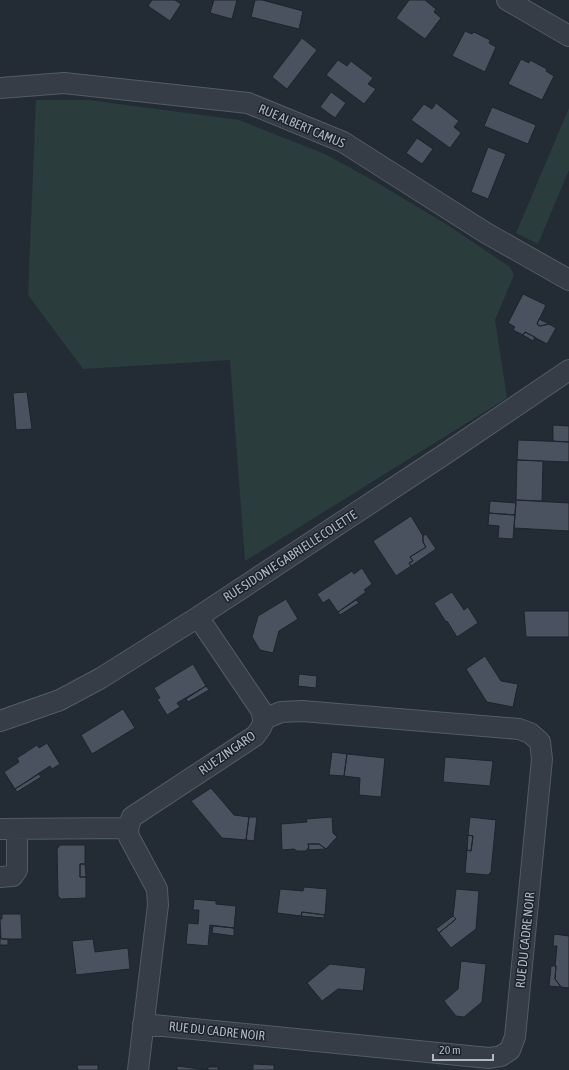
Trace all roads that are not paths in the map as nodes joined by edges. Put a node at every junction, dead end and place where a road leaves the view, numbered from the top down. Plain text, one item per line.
1 (507, 0) edge
2 (569, 36) edge
3 (0, 88) edge
4 (569, 280) edge
5 (569, 370) edge
6 (198, 617) junction
7 (264, 720) junction
8 (0, 722) edge
9 (128, 828) junction
10 (9, 829) edge
11 (0, 876) edge
12 (143, 1024) junction
13 (138, 1070) edge

1 - 2 street
3 - 4 street, RUE ALBERT CAMUS
5 - 6 street, RUE SIDONIE GABRIELLE COLETTE
6 - 7 street, RUE ZINGARO
6 - 8 street, RUE SIDONIE GABRIELLE COLETTE
7 - 9 street, RUE ZINGARO
7 - 12 street, RUE DU CADRE NOIR
9 - 10 street
9 - 12 street
10 - 11 street
12 - 13 street

